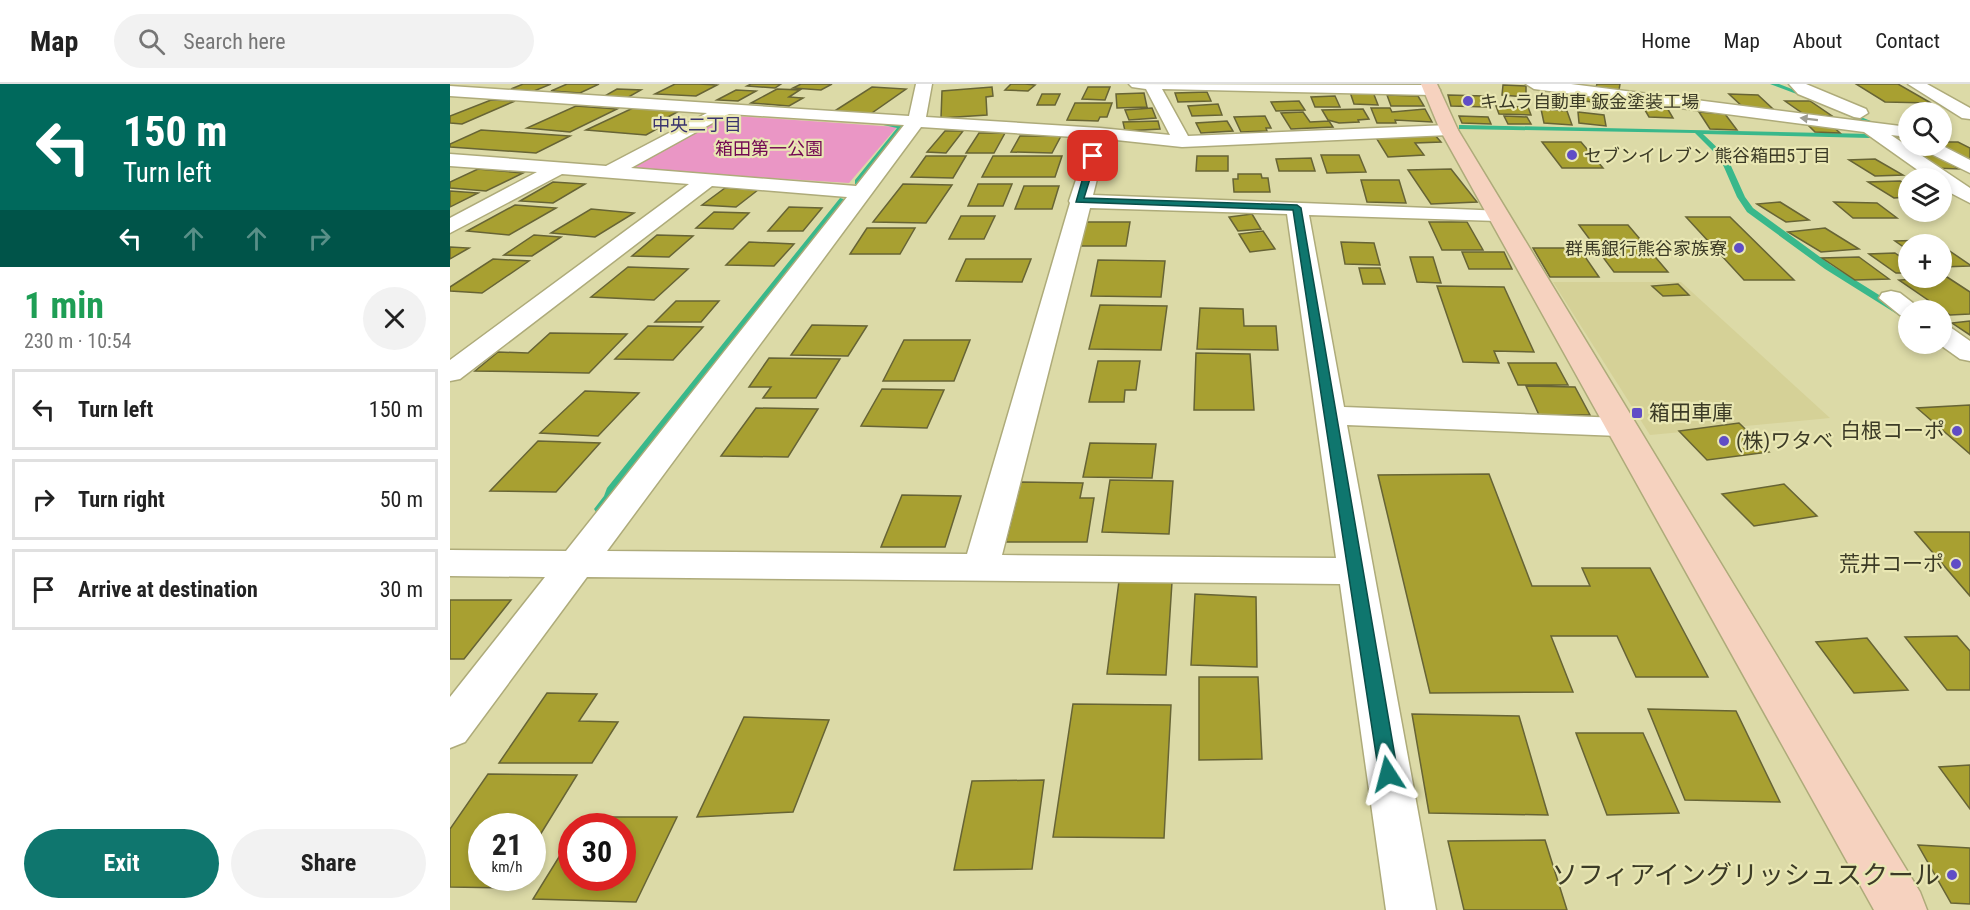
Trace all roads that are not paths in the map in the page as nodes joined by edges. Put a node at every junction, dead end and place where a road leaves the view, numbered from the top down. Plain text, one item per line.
1 (615, 84) edge
2 (924, 84) edge
3 (1146, 84) edge
4 (1534, 84) edge
5 (1797, 84) edge
6 (1916, 84) edge
7 (1223, 85) edge
8 (1430, 87) edge
9 (450, 91) edge
10 (582, 99) junction
11 (726, 109) junction
12 (1898, 113) dead end
13 (1952, 114) edge
14 (1969, 114) edge
15 (1863, 120) junction
16 (916, 122) junction
17 (1449, 130) junction
18 (1898, 131) edge
19 (1100, 133) junction
20 (1182, 142) junction
21 (1949, 156) edge
22 (450, 160) edge
23 (1970, 167) edge
24 (560, 168) junction
25 (1926, 168) edge
26 (610, 172) junction
27 (708, 180) junction
28 (1952, 186) edge
29 (861, 192) junction
30 (1970, 197) edge
31 (1079, 201) junction
32 (1297, 208) junction
33 (1498, 215) junction
34 (450, 227) edge
35 (1952, 341) edge
36 (1970, 353) edge
37 (450, 373) edge
38 (1329, 415) junction
39 (1620, 427) junction
40 (450, 563) edge
41 (575, 565) junction
42 (981, 567) junction
43 (1355, 571) junction
44 (450, 729) edge
45 (1411, 910) edge
46 (1902, 910) edge

1 - 10 street
2 - 16 street
3 - 7 street
3 - 20 street
15 -> 4 street
5 - 15 street
6 - 14 street
7 - 8 street
8 - 17 street
9 - 10 street
10 - 11 street
11 - 16 street
11 - 26 street
12 - 15 street
13 - 14 street
15 - 18 street
15 - 25 street
16 - 19 street
16 - 29 street
17 - 20 street
17 - 33 street
19 - 20 street
19 - 31 street
21 - 23 street
22 - 24 street
24 - 26 street
24 - 34 street
26 - 27 street
27 - 29 street
27 - 37 street
28 - 30 street
29 - 41 street
31 - 32 street
31 - 42 street
32 - 33 street
32 - 38 street
33 - 39 street
35 - 36 street
38 - 39 street
38 - 43 street
39 - 46 street
40 - 41 street
41 - 42 street
41 - 44 street
42 - 43 street
43 - 45 street

